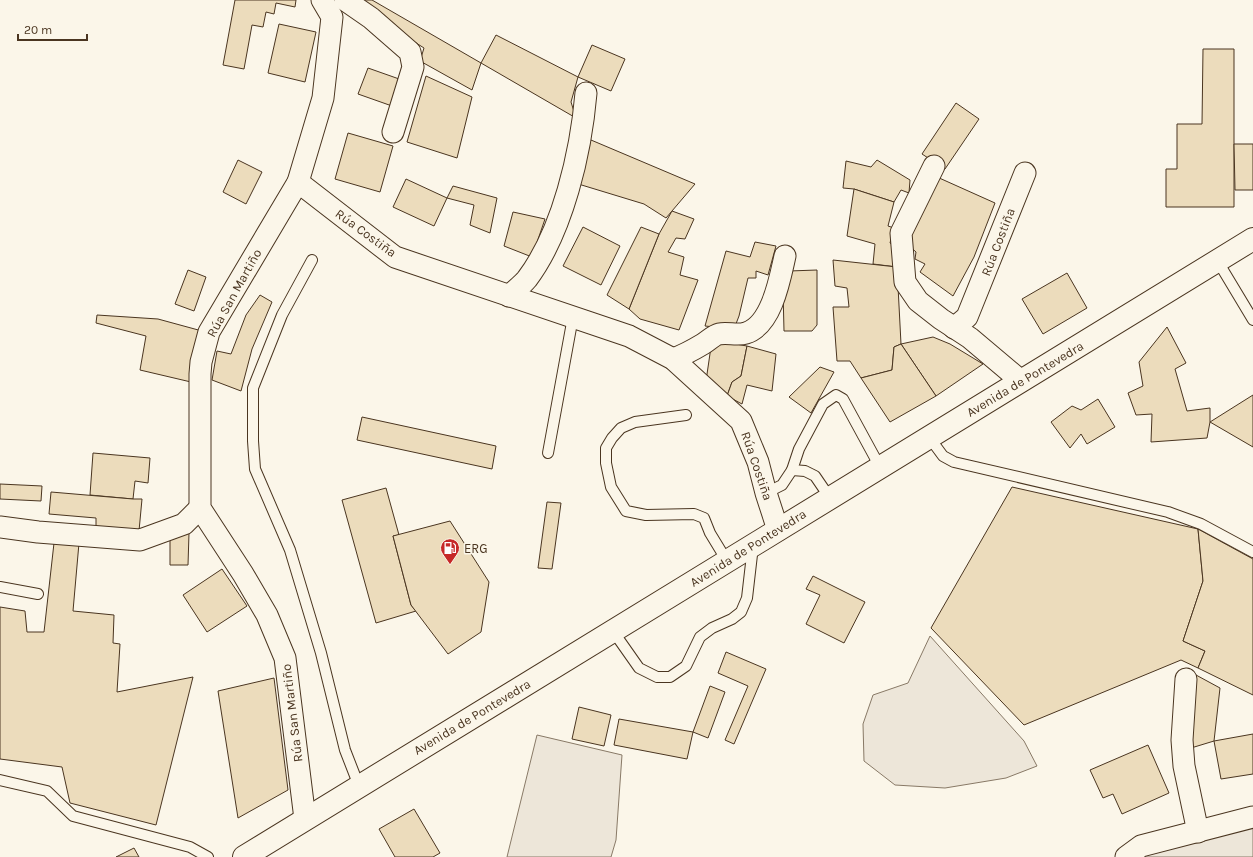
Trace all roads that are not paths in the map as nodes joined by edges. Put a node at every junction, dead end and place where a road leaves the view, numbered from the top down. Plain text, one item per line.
1 (322, 0) edge
2 (345, 0) edge
3 (586, 93) dead end
4 (393, 132) dead end
5 (934, 166) dead end
6 (1025, 173) dead end
7 (298, 182) junction
8 (1253, 239) edge
9 (785, 256) dead end
10 (312, 260) dead end
11 (1218, 260) junction
12 (509, 296) junction
13 (573, 317) junction
14 (1253, 320) edge
15 (954, 328) junction
16 (673, 360) junction
17 (1021, 381) junction
18 (686, 415) dead end
19 (929, 437) junction
20 (548, 453) dead end
21 (880, 467) junction
22 (792, 470) junction
23 (766, 493) junction
24 (830, 498) junction
25 (200, 508) junction
26 (0, 527) edge
27 (778, 530) junction
28 (753, 545) junction
29 (1253, 552) edge
30 (726, 561) junction
31 (0, 587) edge
32 (38, 594) dead end
33 (613, 631) junction
34 (1186, 678) dead end
35 (0, 780) edge
36 (359, 786) junction
37 (1253, 817) edge
38 (305, 820) junction
39 (1198, 832) junction
40 (208, 857) edge
41 (244, 857) edge
42 (1126, 857) edge

1 - 7 street, Rúa San Martiño
2 - 4 street
3 - 12 street
5 - 15 street
6 - 15 street, Rúa Costiña
7 - 12 street, Rúa Costiña
7 - 25 street, Rúa San Martiño
8 - 11 main road, Avenida de Pontevedra
9 - 16 street
10 - 36 lane
11 - 14 lane
11 - 17 main road, Avenida de Pontevedra
12 - 13 street, Rúa Costiña
13 - 16 street, Rúa Costiña
13 - 20 lane
15 - 17 street
16 - 23 street, Rúa Costiña
17 - 19 main road, Avenida de Pontevedra
18 - 30 lane
19 - 21 main road, Avenida de Pontevedra
19 - 29 lane
21 - 22 lane
21 - 24 main road, Avenida de Pontevedra
22 - 23 lane
22 - 24 lane
23 - 27 street, Rúa Costiña
24 - 27 main road, Avenida de Pontevedra
25 - 26 street
25 - 38 street, Rúa San Martiño
27 - 28 main road, Avenida de Pontevedra
28 - 30 main road, Avenida de Pontevedra
28 - 33 lane
30 - 33 main road, Avenida de Pontevedra
31 - 32 lane
33 - 36 main road, Avenida de Pontevedra
34 - 39 street
35 - 40 lane
36 - 38 main road, Avenida de Pontevedra
37 - 39 street
38 - 41 main road, Avenida de Pontevedra
39 - 42 street

